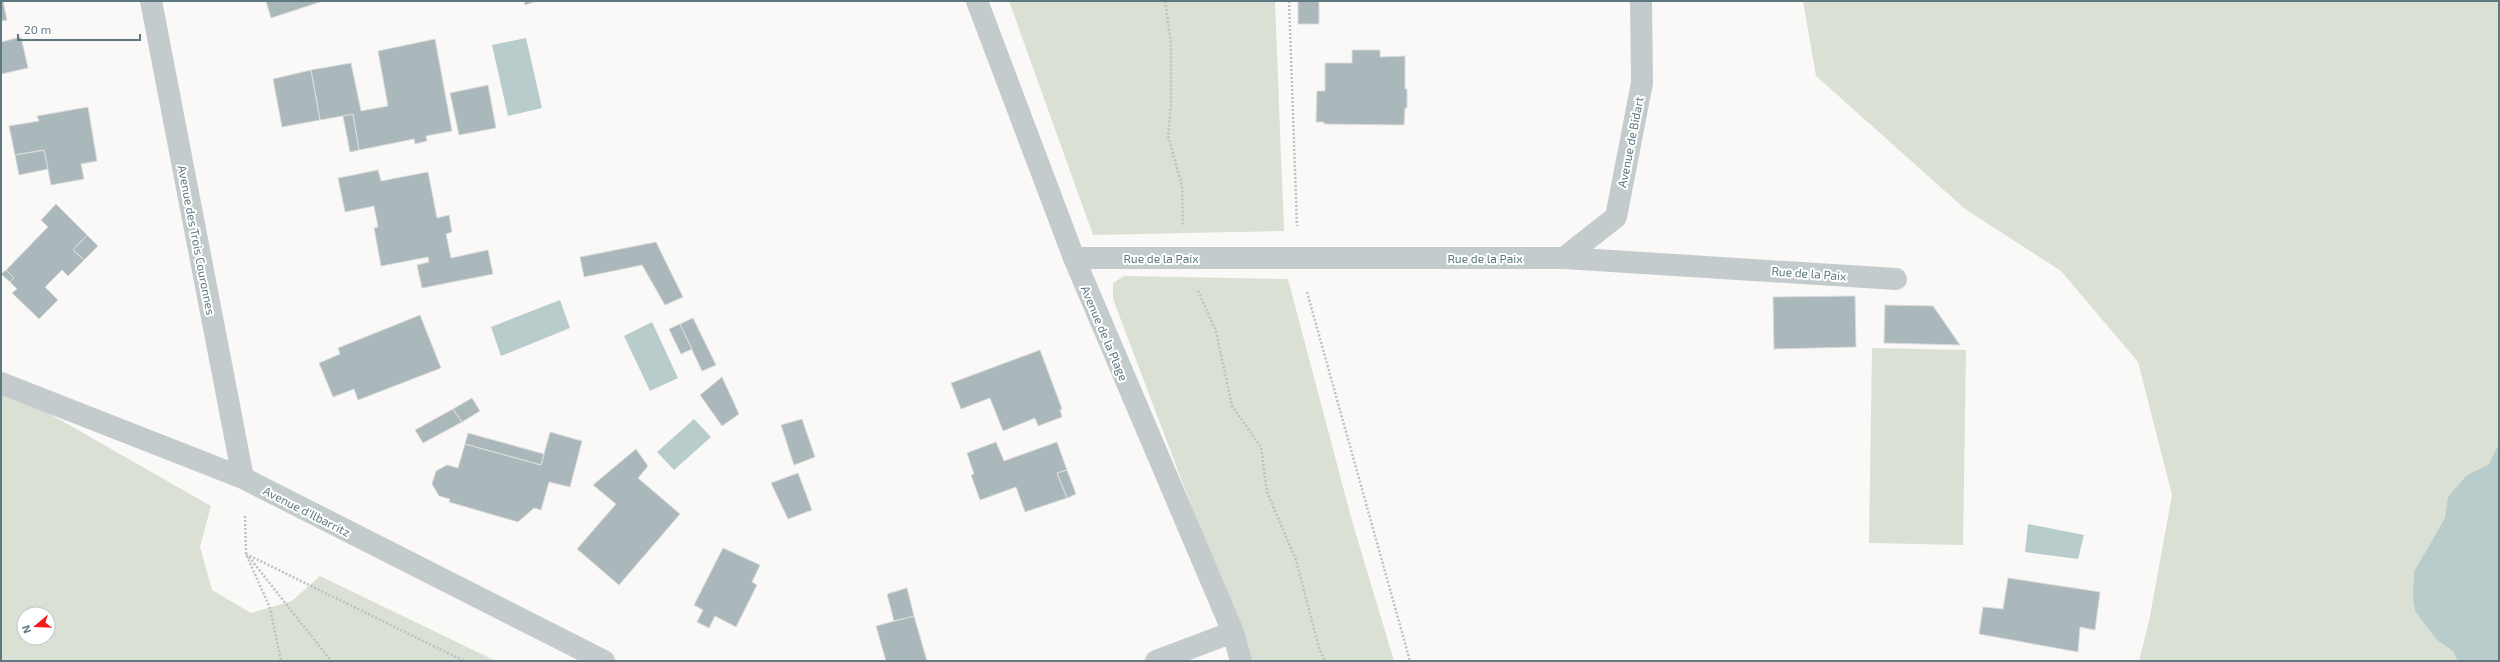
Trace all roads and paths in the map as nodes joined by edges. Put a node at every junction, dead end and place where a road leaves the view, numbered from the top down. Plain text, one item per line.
1 (151, 1) edge
2 (977, 1) edge
3 (1165, 1) edge
4 (1289, 1) edge
5 (1642, 1) edge
6 (1074, 258) junction
7 (1183, 258) junction
8 (1564, 258) junction
9 (1298, 259) junction
10 (1896, 279) dead end
11 (1, 383) edge
12 (244, 478) junction
13 (246, 554) junction
14 (1233, 632) junction
15 (281, 661) edge
16 (331, 661) edge
17 (464, 661) edge
18 (604, 661) edge
19 (1156, 661) edge
20 (1241, 661) edge
21 (1325, 661) edge
22 (1410, 661) edge

1 - 12 street, Avenue des Trois Couronnes
2 - 6 street, Avenue de la Plage
3 - 7 path
4 - 9 path
5 - 8 street, Avenue de Bidart
6 - 7 street, Rue de la Paix
6 - 14 street, Avenue de la Plage
7 - 9 street, Rue de la Paix
7 - 21 path
8 - 9 street, Rue de la Paix
8 - 10 street, Rue de la Paix
9 - 22 path
11 - 12 street, Avenue d'Ilbarritz
12 - 13 path
12 - 18 street, Avenue d'Ilbarritz
13 - 15 path
13 - 16 path
13 - 17 path
14 - 19 street
14 - 20 street, Avenue de la Plage

